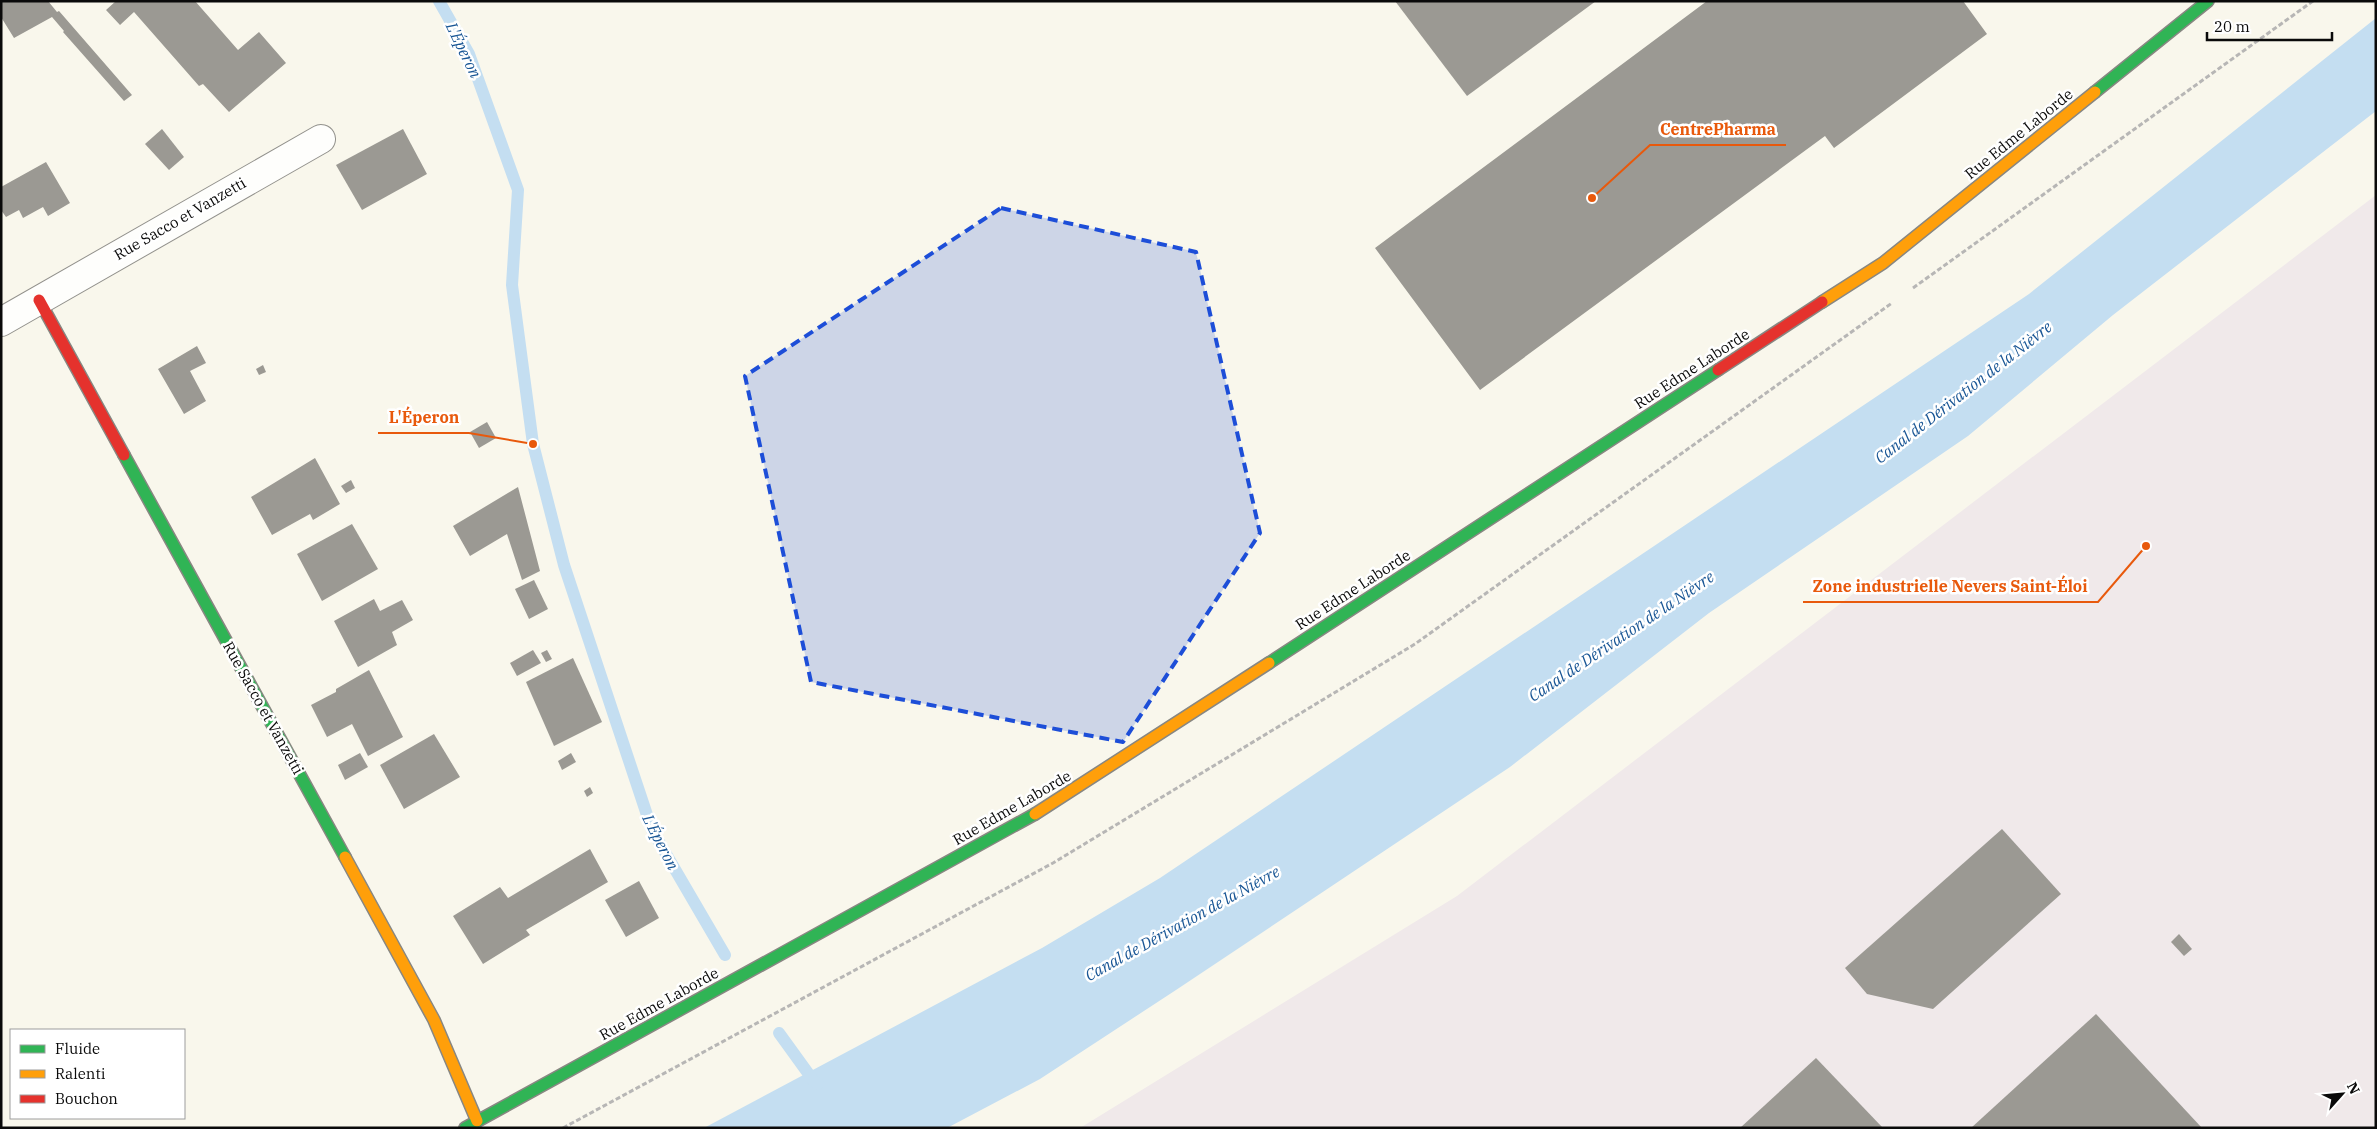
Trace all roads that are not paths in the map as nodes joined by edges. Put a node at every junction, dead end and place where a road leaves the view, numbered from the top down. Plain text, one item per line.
1 (2208, 1) edge
2 (320, 139) dead end
3 (39, 300) junction
4 (1, 322) edge
5 (477, 1121) junction
6 (465, 1128) edge

1 - 5 street, Rue Edme Laborde
2 - 3 street, Rue Sacco et Vanzetti
3 - 4 street, Rue Sacco et Vanzetti
3 - 5 street, Rue Sacco et Vanzetti
5 - 6 street, Rue Edme Laborde

